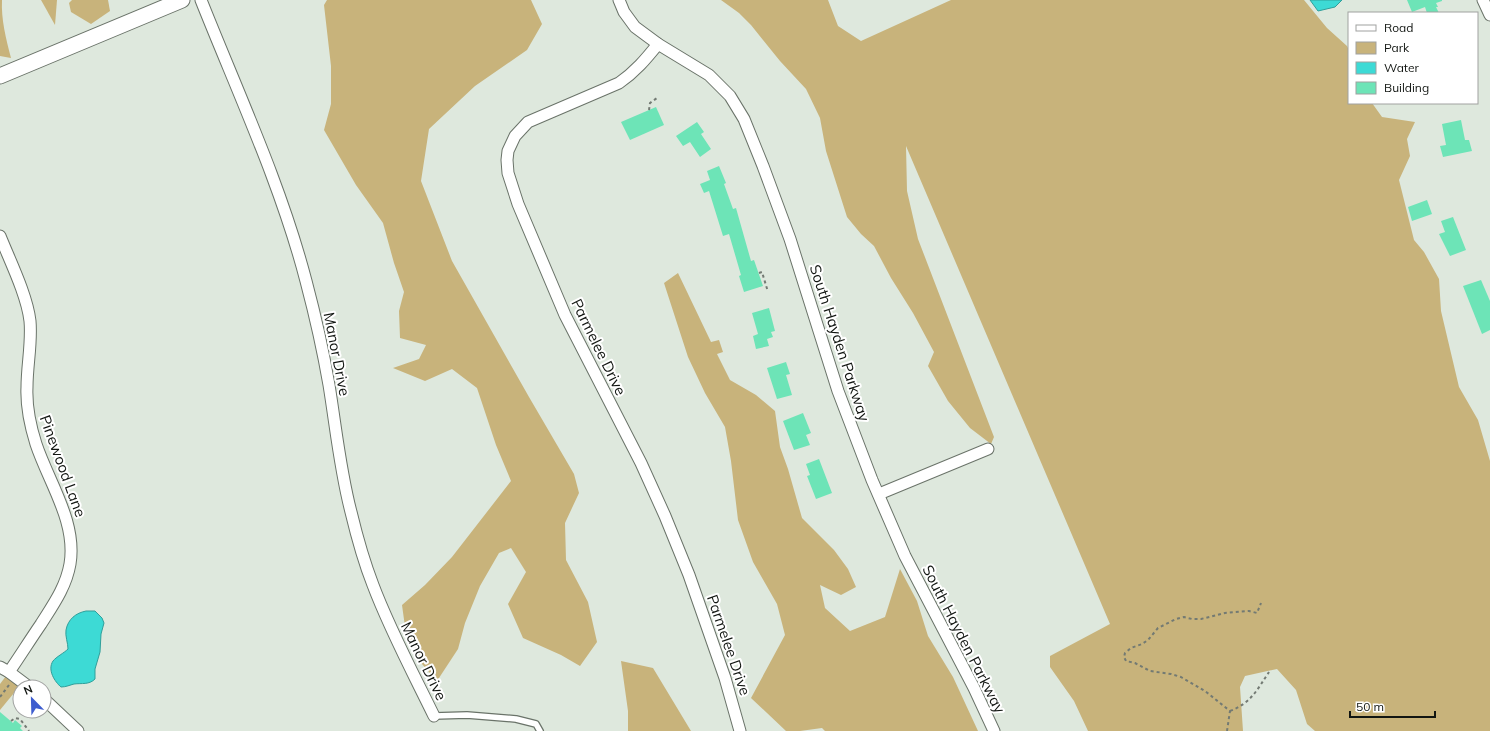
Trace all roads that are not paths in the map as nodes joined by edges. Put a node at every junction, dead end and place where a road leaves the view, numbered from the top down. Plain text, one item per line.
1 (182, 0) edge
2 (201, 0) edge
3 (619, 0) edge
4 (1483, 0) edge
5 (1490, 16) edge
6 (658, 44) junction
7 (0, 76) edge
8 (0, 236) edge
9 (988, 449) dead end
10 (878, 494) junction
11 (9, 672) edge
12 (19, 679) edge
13 (52, 707) edge
14 (434, 716) joint
15 (78, 731) edge
16 (540, 731) edge
17 (740, 731) edge
18 (994, 731) edge

1 - 7 main road
2 - 14 street, Manor Drive
3 - 6 street, South Hayden Parkway
4 - 5 street
6 - 10 street, South Hayden Parkway
6 - 17 street, Parmelee Drive
8 - 11 street, Pinewood Lane
9 - 10 street
10 - 18 street, South Hayden Parkway
11 - 12 street
13 - 15 street
14 - 16 lane

